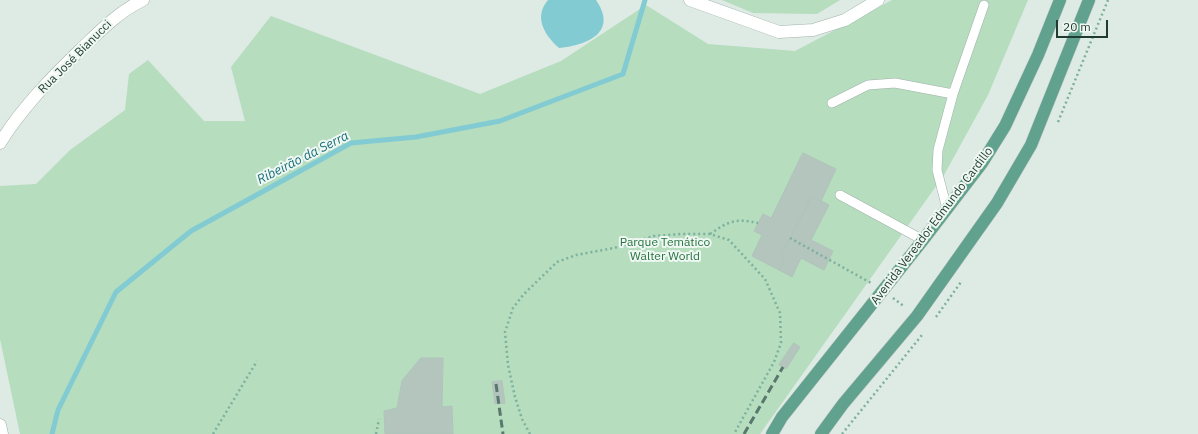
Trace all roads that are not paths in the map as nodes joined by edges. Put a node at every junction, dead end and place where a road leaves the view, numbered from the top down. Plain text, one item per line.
1 (143, 0) edge
2 (690, 0) edge
3 (878, 0) edge
4 (1060, 0) edge
5 (1090, 0) edge
6 (984, 5) dead end
7 (953, 94) junction
8 (832, 103) dead end
9 (0, 143) edge
10 (840, 195) dead end
11 (947, 209) junction
12 (923, 240) junction
13 (0, 425) edge
14 (2, 434) edge
15 (772, 434) edge
16 (821, 434) edge

1 - 9 street, Rua José Bianucci
2 - 3 street
4 - 11 main road, Avenida Vereador Edmundo Cardillo
5 - 16 main road
6 - 7 lane
7 - 8 lane
7 - 11 lane
10 - 12 lane
11 - 12 main road, Avenida Vereador Edmundo Cardillo
12 - 15 main road, Avenida Vereador Edmundo Cardillo
13 - 14 street

